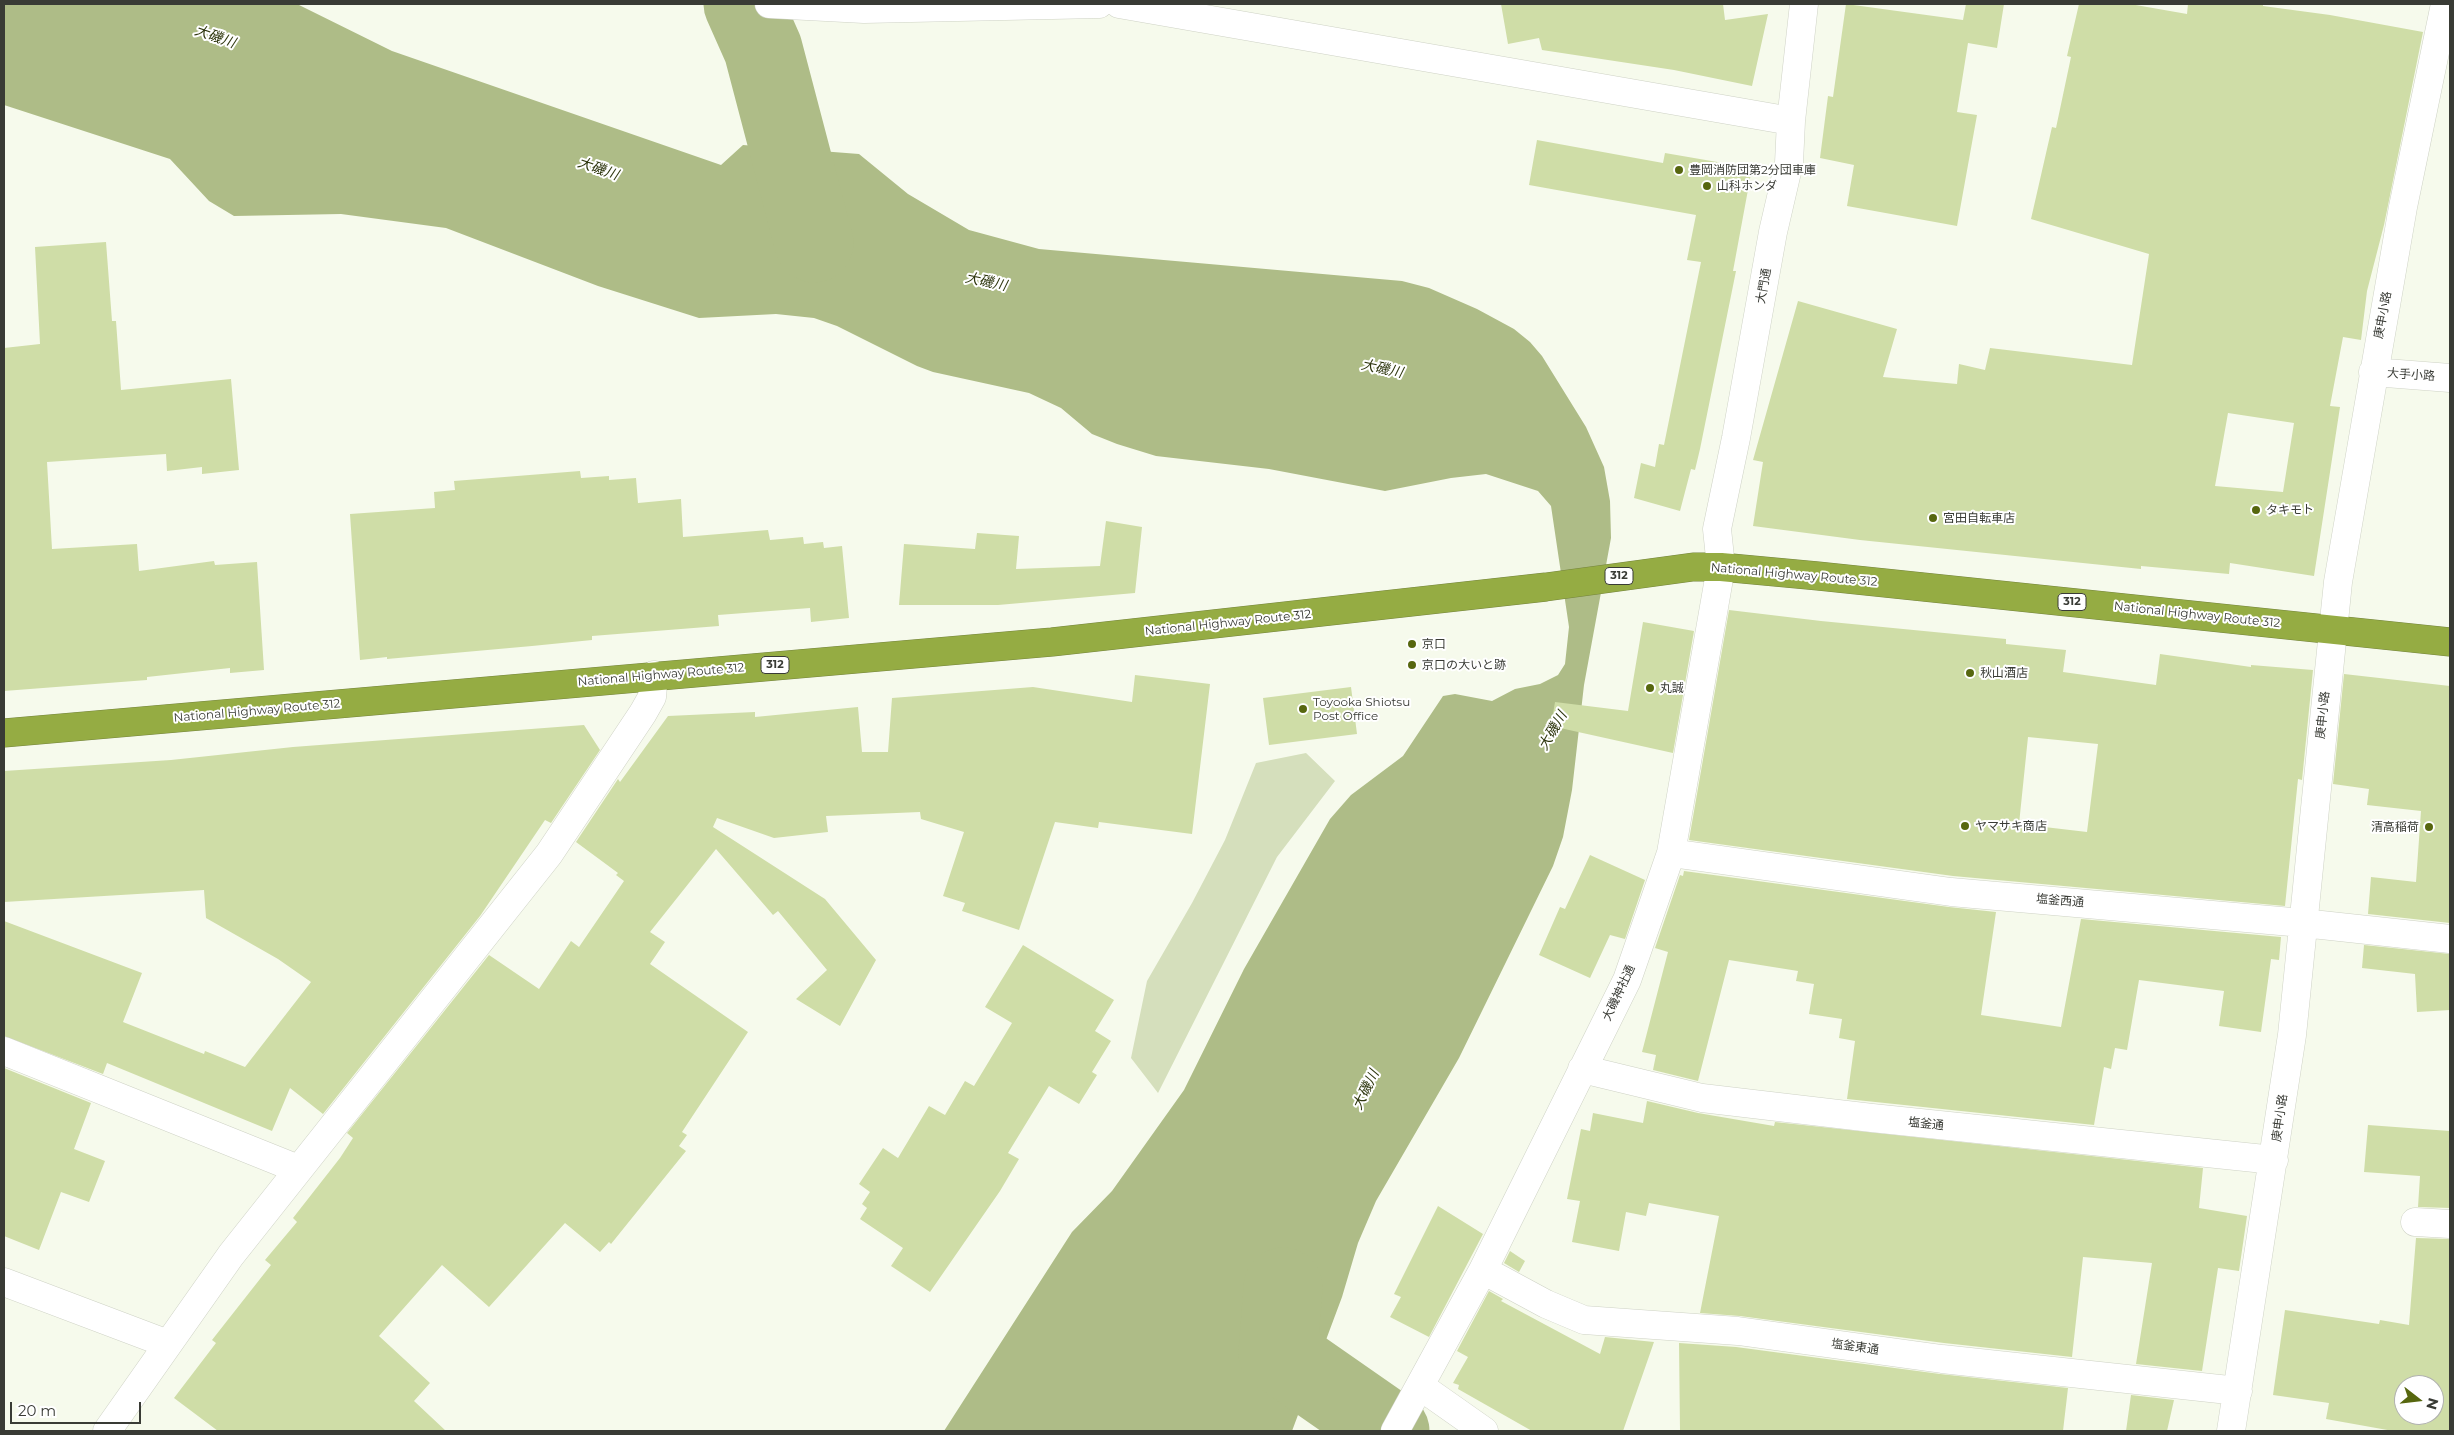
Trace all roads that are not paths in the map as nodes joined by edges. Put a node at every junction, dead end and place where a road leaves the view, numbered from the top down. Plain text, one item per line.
1 (1100, 4) edge
2 (1804, 4) edge
3 (2445, 4) edge
4 (778, 5) edge
5 (1128, 5) edge
6 (912, 6) edge
7 (1792, 121) junction
8 (2373, 372) junction
9 (2450, 378) edge
10 (1721, 567) junction
11 (2332, 629) junction
12 (2450, 642) edge
13 (654, 675) junction
14 (4, 733) edge
15 (1671, 853) junction
16 (2304, 923) junction
17 (2450, 939) edge
18 (4, 1051) edge
19 (1582, 1069) junction
20 (2274, 1160) junction
21 (298, 1169) junction
22 (2416, 1222) dead end
23 (2450, 1224) edge
24 (1483, 1270) junction
25 (4, 1282) edge
26 (168, 1344) junction
27 (1420, 1386) junction
28 (2238, 1391) junction
29 (106, 1431) edge
30 (1395, 1431) edge
31 (1484, 1431) edge
32 (2231, 1431) edge

1 - 6 street
2 - 7 street, 大門通
3 - 8 street, 庚申小路
4 - 6 street
5 - 7 street
7 - 10 street, 大門通
8 - 9 street, 大手小路
8 - 11 street, 庚申小路
10 - 11 highway, National Highway Route 312 / 312
10 - 13 highway, National Highway Route 312 / 312
10 - 15 street, 大磯神社通
11 - 12 highway, National Highway Route 312 / 312
11 - 16 street, 庚申小路
13 - 14 highway, National Highway Route 312 / 312
13 - 21 street
15 - 16 street, 塩釜西通
15 - 19 street, 大磯神社通
16 - 17 street, 塩釜西通
16 - 20 street, 庚申小路
18 - 21 street
19 - 20 street, 塩釜通
19 - 24 street, 大磯神社通
20 - 28 street, 庚申小路
21 - 26 street
22 - 23 street
24 - 27 street, 大磯神社通
24 - 28 street, 塩釜東通
25 - 26 street
26 - 29 street
27 - 30 street, 大磯神社通
27 - 31 street
28 - 32 street, 庚申小路

